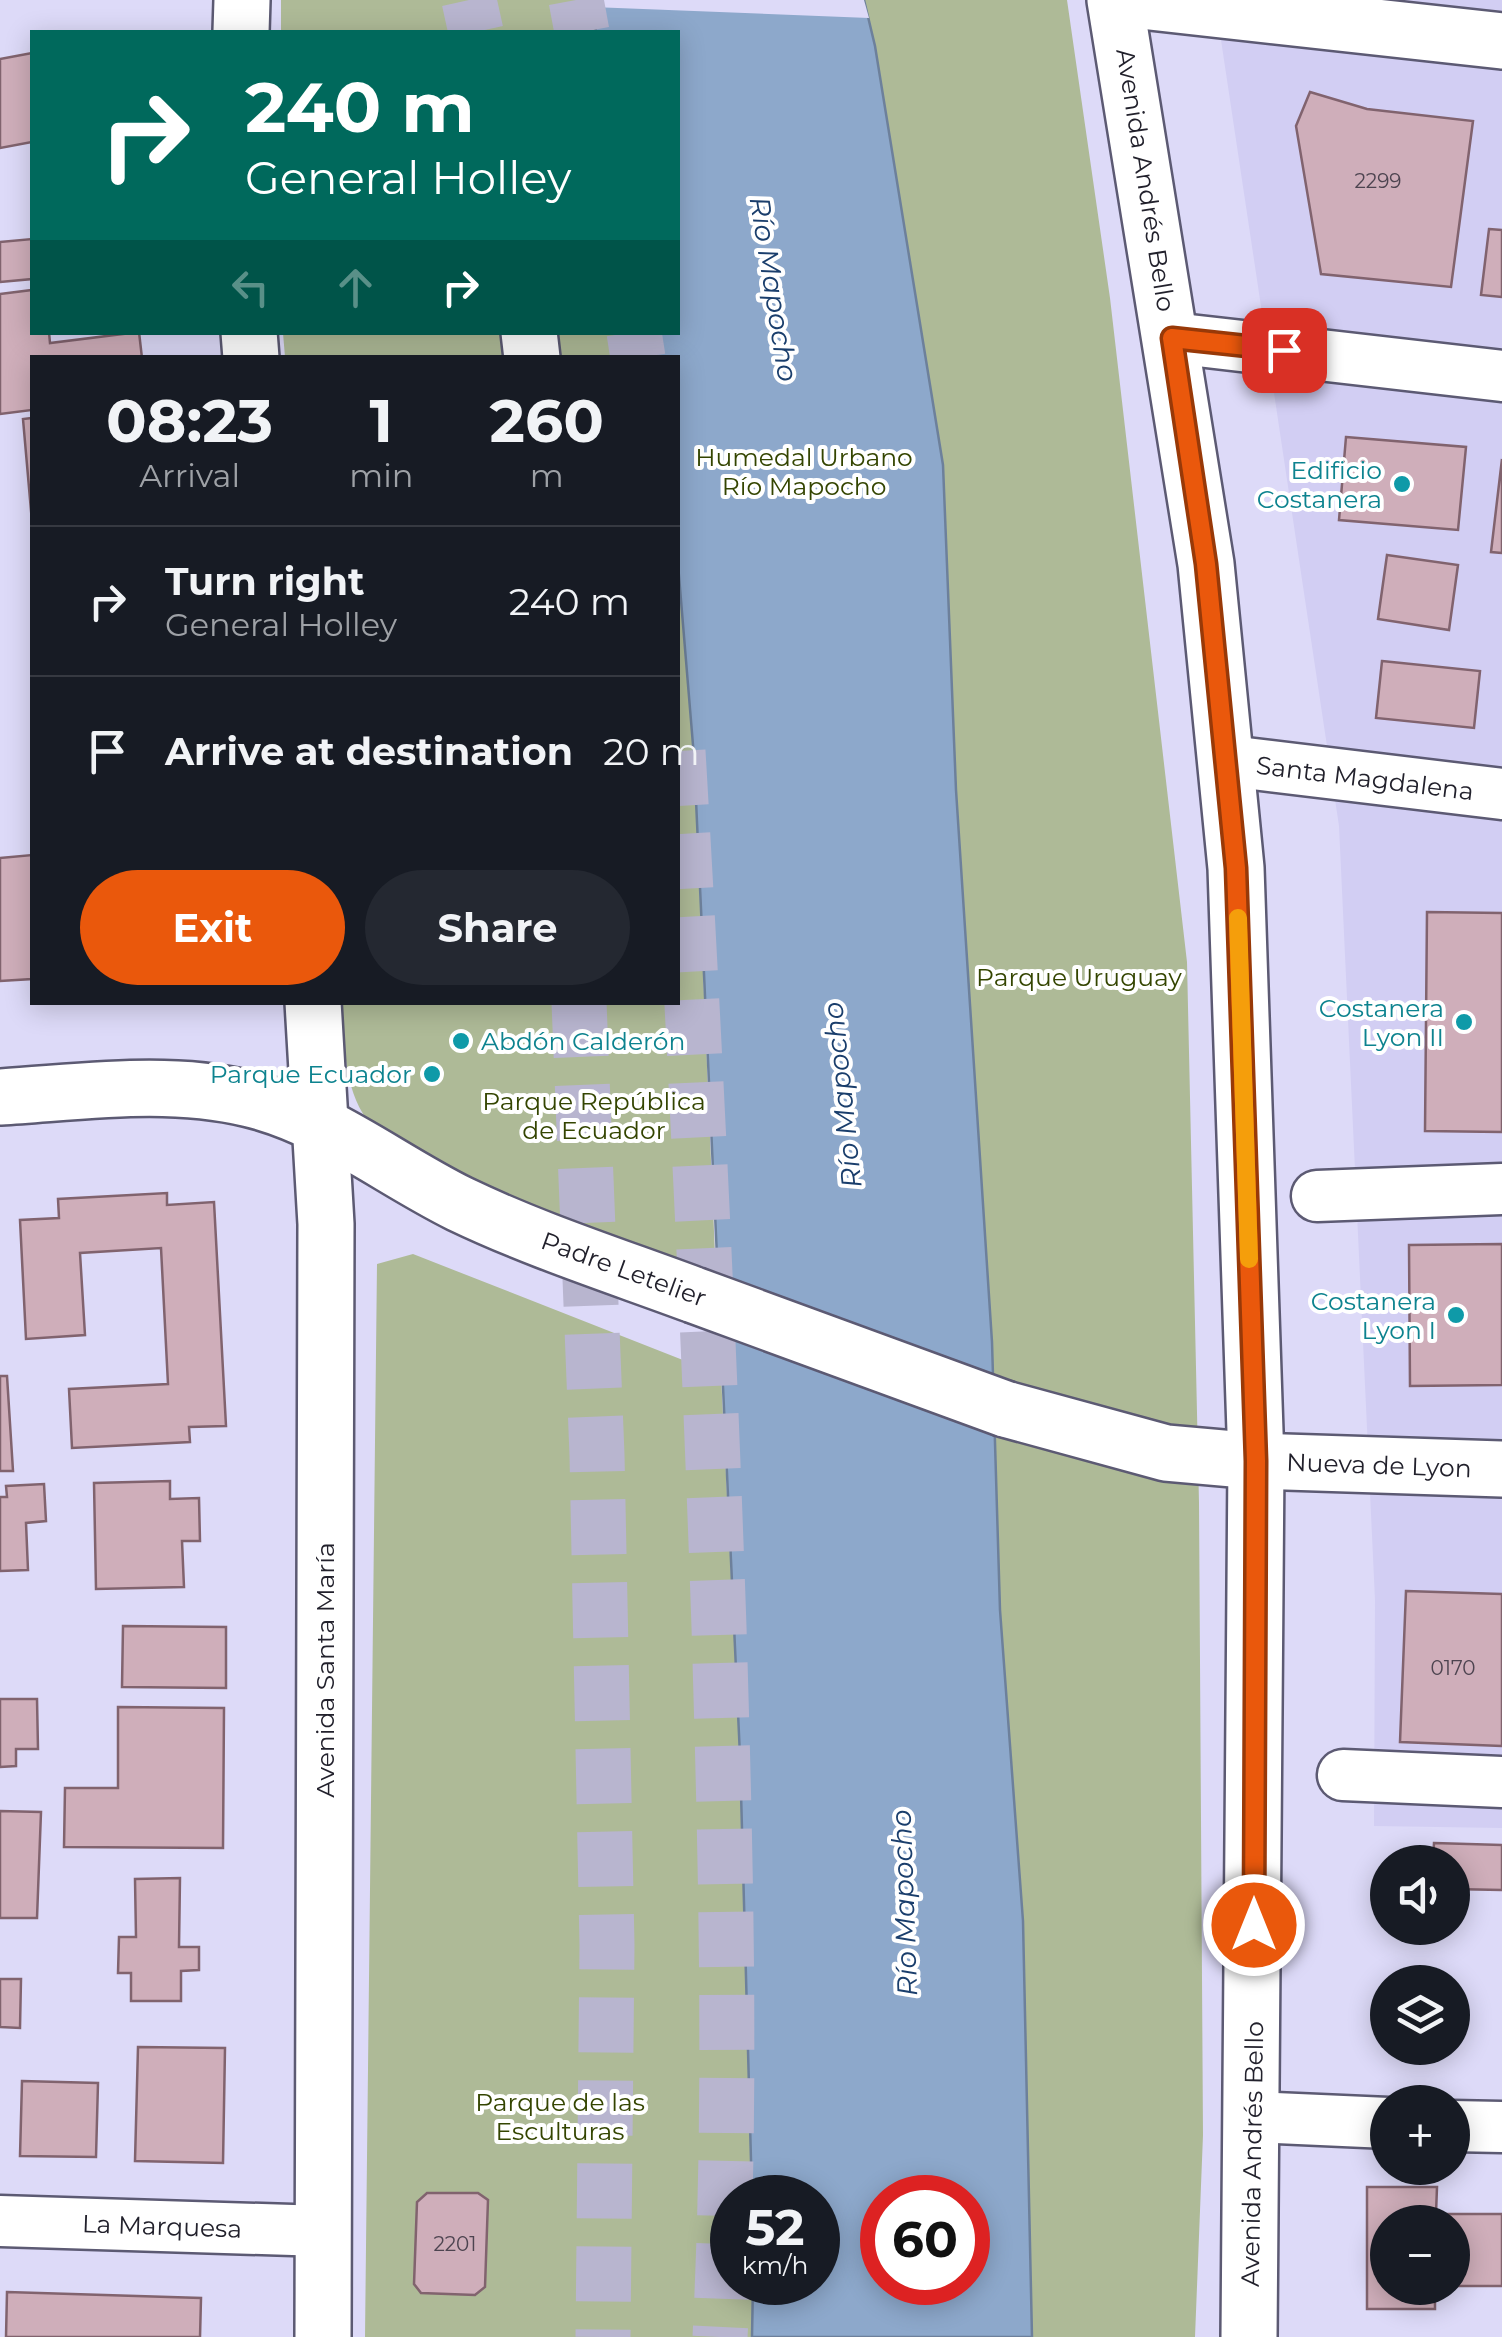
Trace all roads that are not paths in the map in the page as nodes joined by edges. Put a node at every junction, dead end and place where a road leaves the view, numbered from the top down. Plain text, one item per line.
1 (242, 0) edge
2 (1115, 0) edge
3 (1132, 0) edge
4 (241, 30) edge
5 (1502, 41) edge
6 (1172, 338) junction
7 (1502, 376) edge
8 (1229, 761) junction
9 (1502, 794) edge
10 (313, 1005) edge
11 (0, 1096) edge
12 (321, 1122) junction
13 (1502, 1189) edge
14 (1316, 1196) dead end
15 (1256, 1461) junction
16 (1502, 1469) edge
17 (1343, 1775) dead end
18 (1502, 1782) edge
19 (1254, 2117) junction
20 (1370, 2122) edge
21 (1470, 2127) edge
22 (1502, 2128) edge
23 (0, 2220) edge
24 (324, 2231) junction
25 (323, 2337) edge
26 (1249, 2337) edge

1 - 4 main road
2 - 6 main road, Avenida Andrés Bello
3 - 5 main road
6 - 7 street
6 - 8 main road, Avenida Andrés Bello
8 - 9 street, Santa Magdalena
8 - 15 main road, Avenida Andrés Bello
10 - 12 main road, Avenida Santa María
11 - 12 main road, Padre Letelier
12 - 15 main road, Padre Letelier, bridge
12 - 24 main road, Avenida Santa María
13 - 14 street
15 - 16 main road, Nueva de Lyon
15 - 19 main road, Avenida Andrés Bello
17 - 18 street
19 - 20 street
19 - 26 main road, Avenida Andrés Bello
21 - 22 street
23 - 24 street, La Marquesa
24 - 25 main road, Avenida Santa María

